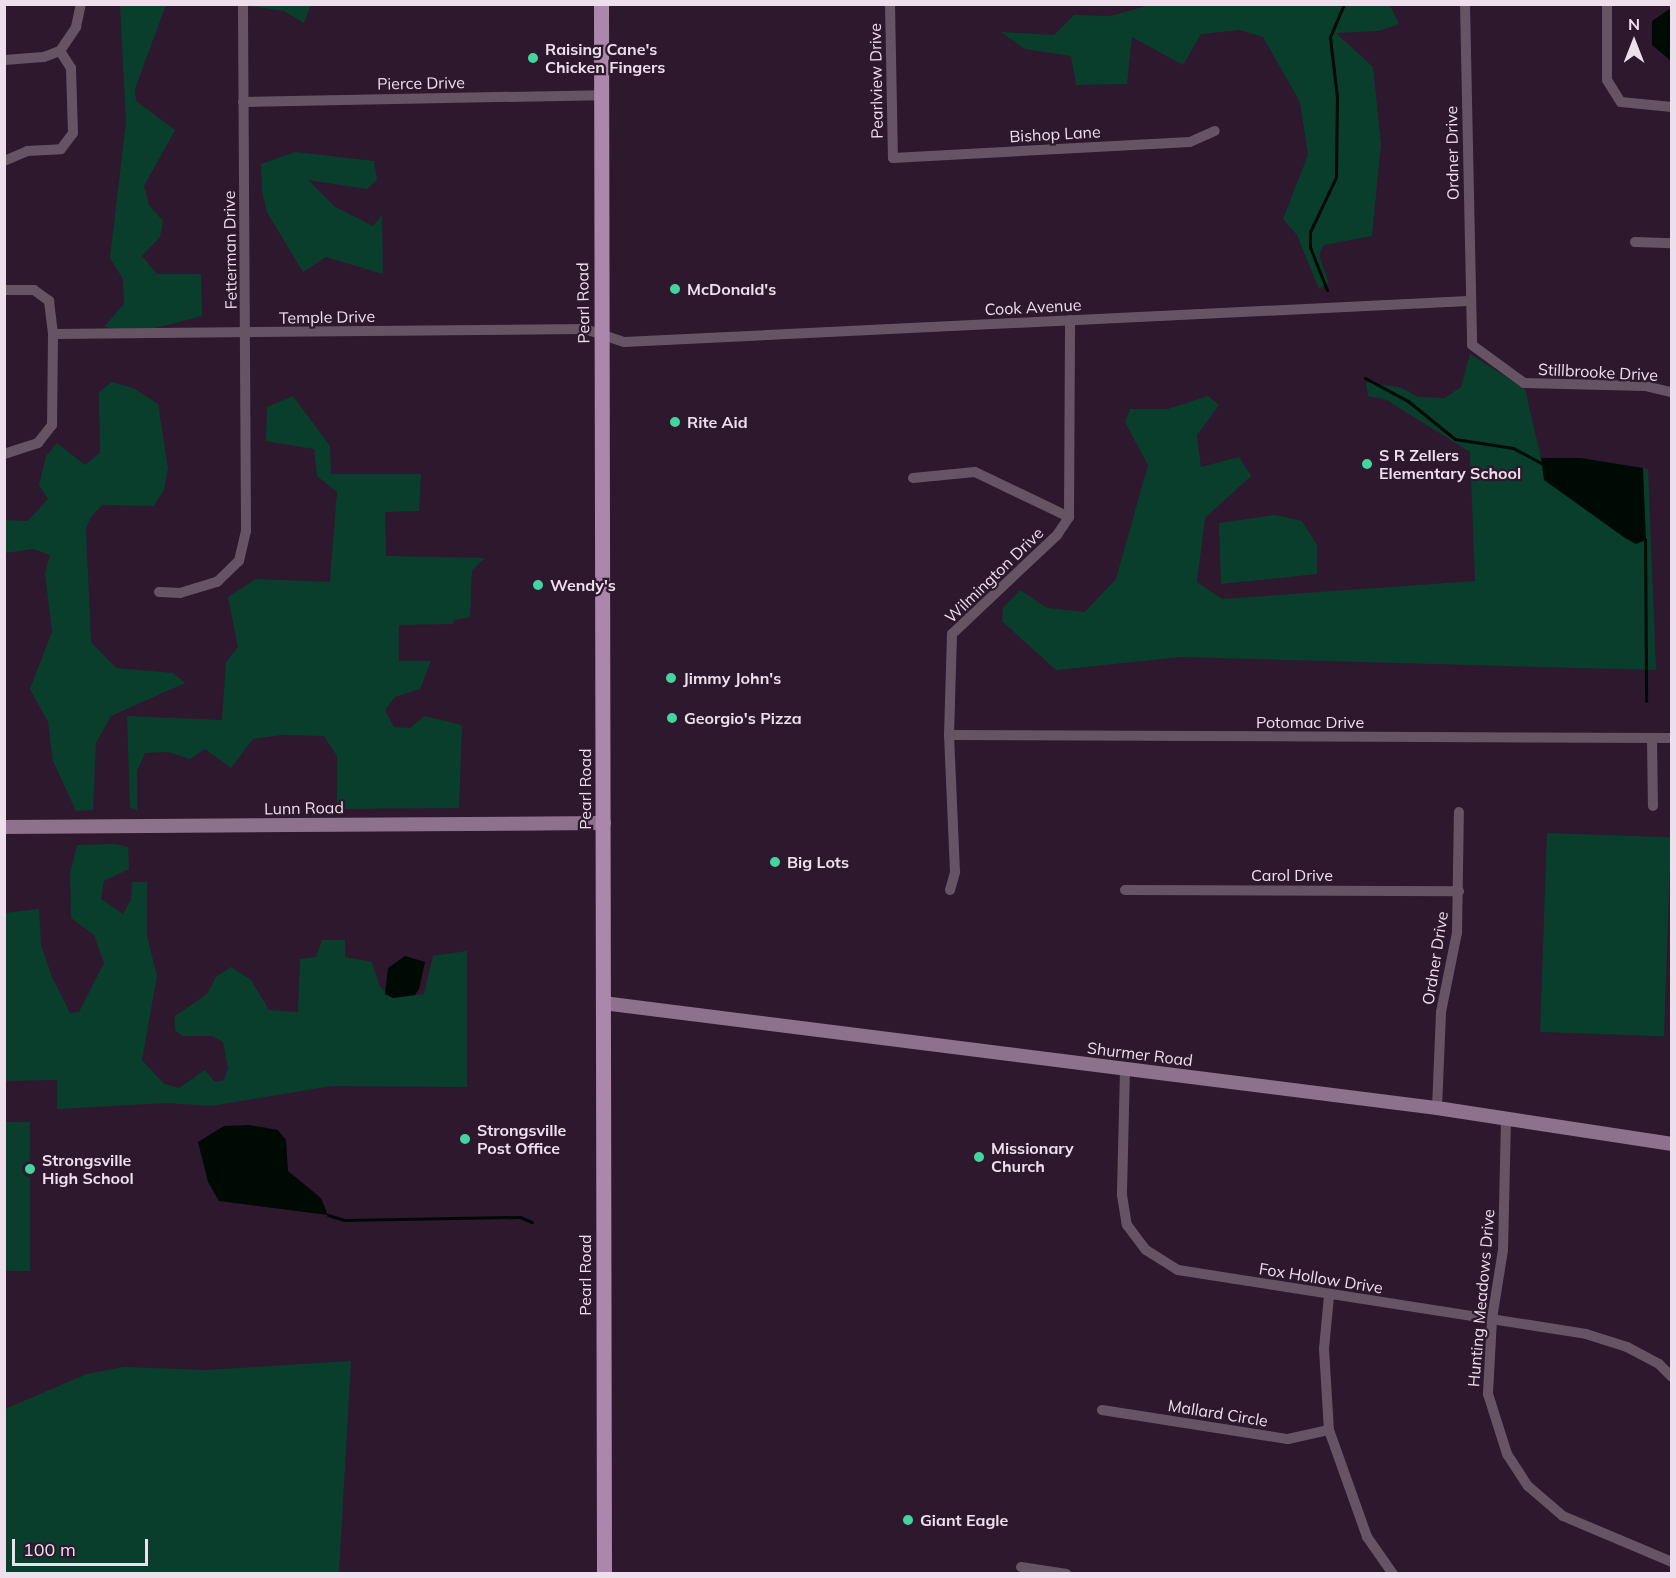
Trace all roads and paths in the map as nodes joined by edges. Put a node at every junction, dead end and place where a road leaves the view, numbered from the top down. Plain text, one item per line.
1 (81, 4) edge
2 (243, 4) edge
3 (601, 4) edge
4 (890, 4) edge
5 (1465, 4) edge
6 (1607, 4) edge
7 (60, 51) junction
8 (4, 60) edge
9 (601, 95) junction
10 (243, 102) junction
11 (1671, 107) edge
12 (1215, 130) dead end
13 (893, 158) joint
14 (4, 161) edge
15 (1635, 242) dead end
16 (1671, 243) edge
17 (4, 290) edge
18 (1468, 301) junction
19 (1070, 320) junction
20 (246, 333) junction
21 (53, 334) junction
22 (601, 334) junction
23 (1671, 392) edge
24 (4, 454) edge
25 (913, 478) dead end
26 (1069, 517) junction
27 (159, 592) dead end
28 (949, 735) junction
29 (1652, 738) junction
30 (1671, 738) edge
31 (1653, 806) dead end
32 (1459, 812) dead end
33 (604, 823) junction
34 (4, 827) edge
35 (950, 890) dead end
36 (1125, 890) dead end
37 (1459, 891) junction
38 (603, 1003) junction
39 (1125, 1069) junction
40 (1437, 1108) junction
41 (1506, 1119) junction
42 (1671, 1144) edge
43 (1329, 1296) junction
44 (1492, 1319) junction
45 (1671, 1377) edge
46 (1102, 1410) dead end
47 (1329, 1430) junction
48 (1671, 1562) edge
49 (1022, 1567) dead end
50 (604, 1574) edge
51 (1066, 1574) edge
52 (1393, 1574) edge

1 - 7 street
2 - 10 street, Fetterman Drive
3 - 9 main road, Pearl Road
4 - 13 street, Pearlview Drive
5 - 18 street, Ordner Drive
6 - 11 street
7 - 8 street
7 - 14 street
9 - 10 street, Pierce Drive
9 - 22 main road, Pearl Road
10 - 20 street, Fetterman Drive
12 - 13 street, Bishop Lane
15 - 16 street
17 - 21 street
18 - 19 street, Cook Avenue
18 - 23 street, Stillbrooke Drive
19 - 22 street, Cook Avenue
19 - 26 street
20 - 21 street, Temple Drive
20 - 22 street, Temple Drive
20 - 27 street, Fetterman Drive
21 - 24 street
22 - 33 main road, Pearl Road
25 - 26 street
26 - 28 street, Wilmington Drive
28 - 29 street, Potomac Drive
28 - 35 street, Wilmington Drive
29 - 30 street, Potomac Drive
29 - 31 street
32 - 37 street, Ordner Drive
33 - 34 street, Lunn Road
33 - 38 main road, Pearl Road
36 - 37 street, Carol Drive
37 - 40 street, Ordner Drive
38 - 39 street, Shurmer Road
38 - 50 main road, Pearl Road
39 - 40 street, Shurmer Road
39 - 43 street, Fox Hollow Drive
40 - 41 street, Shurmer Road
41 - 42 street, Shurmer Road
41 - 44 street, Hunting Meadows Drive
43 - 44 street, Fox Hollow Drive
43 - 47 street
44 - 45 street, Fox Hollow Drive
44 - 48 street, Hunting Meadows Drive
46 - 47 street, Mallard Circle
47 - 52 street
49 - 51 street

